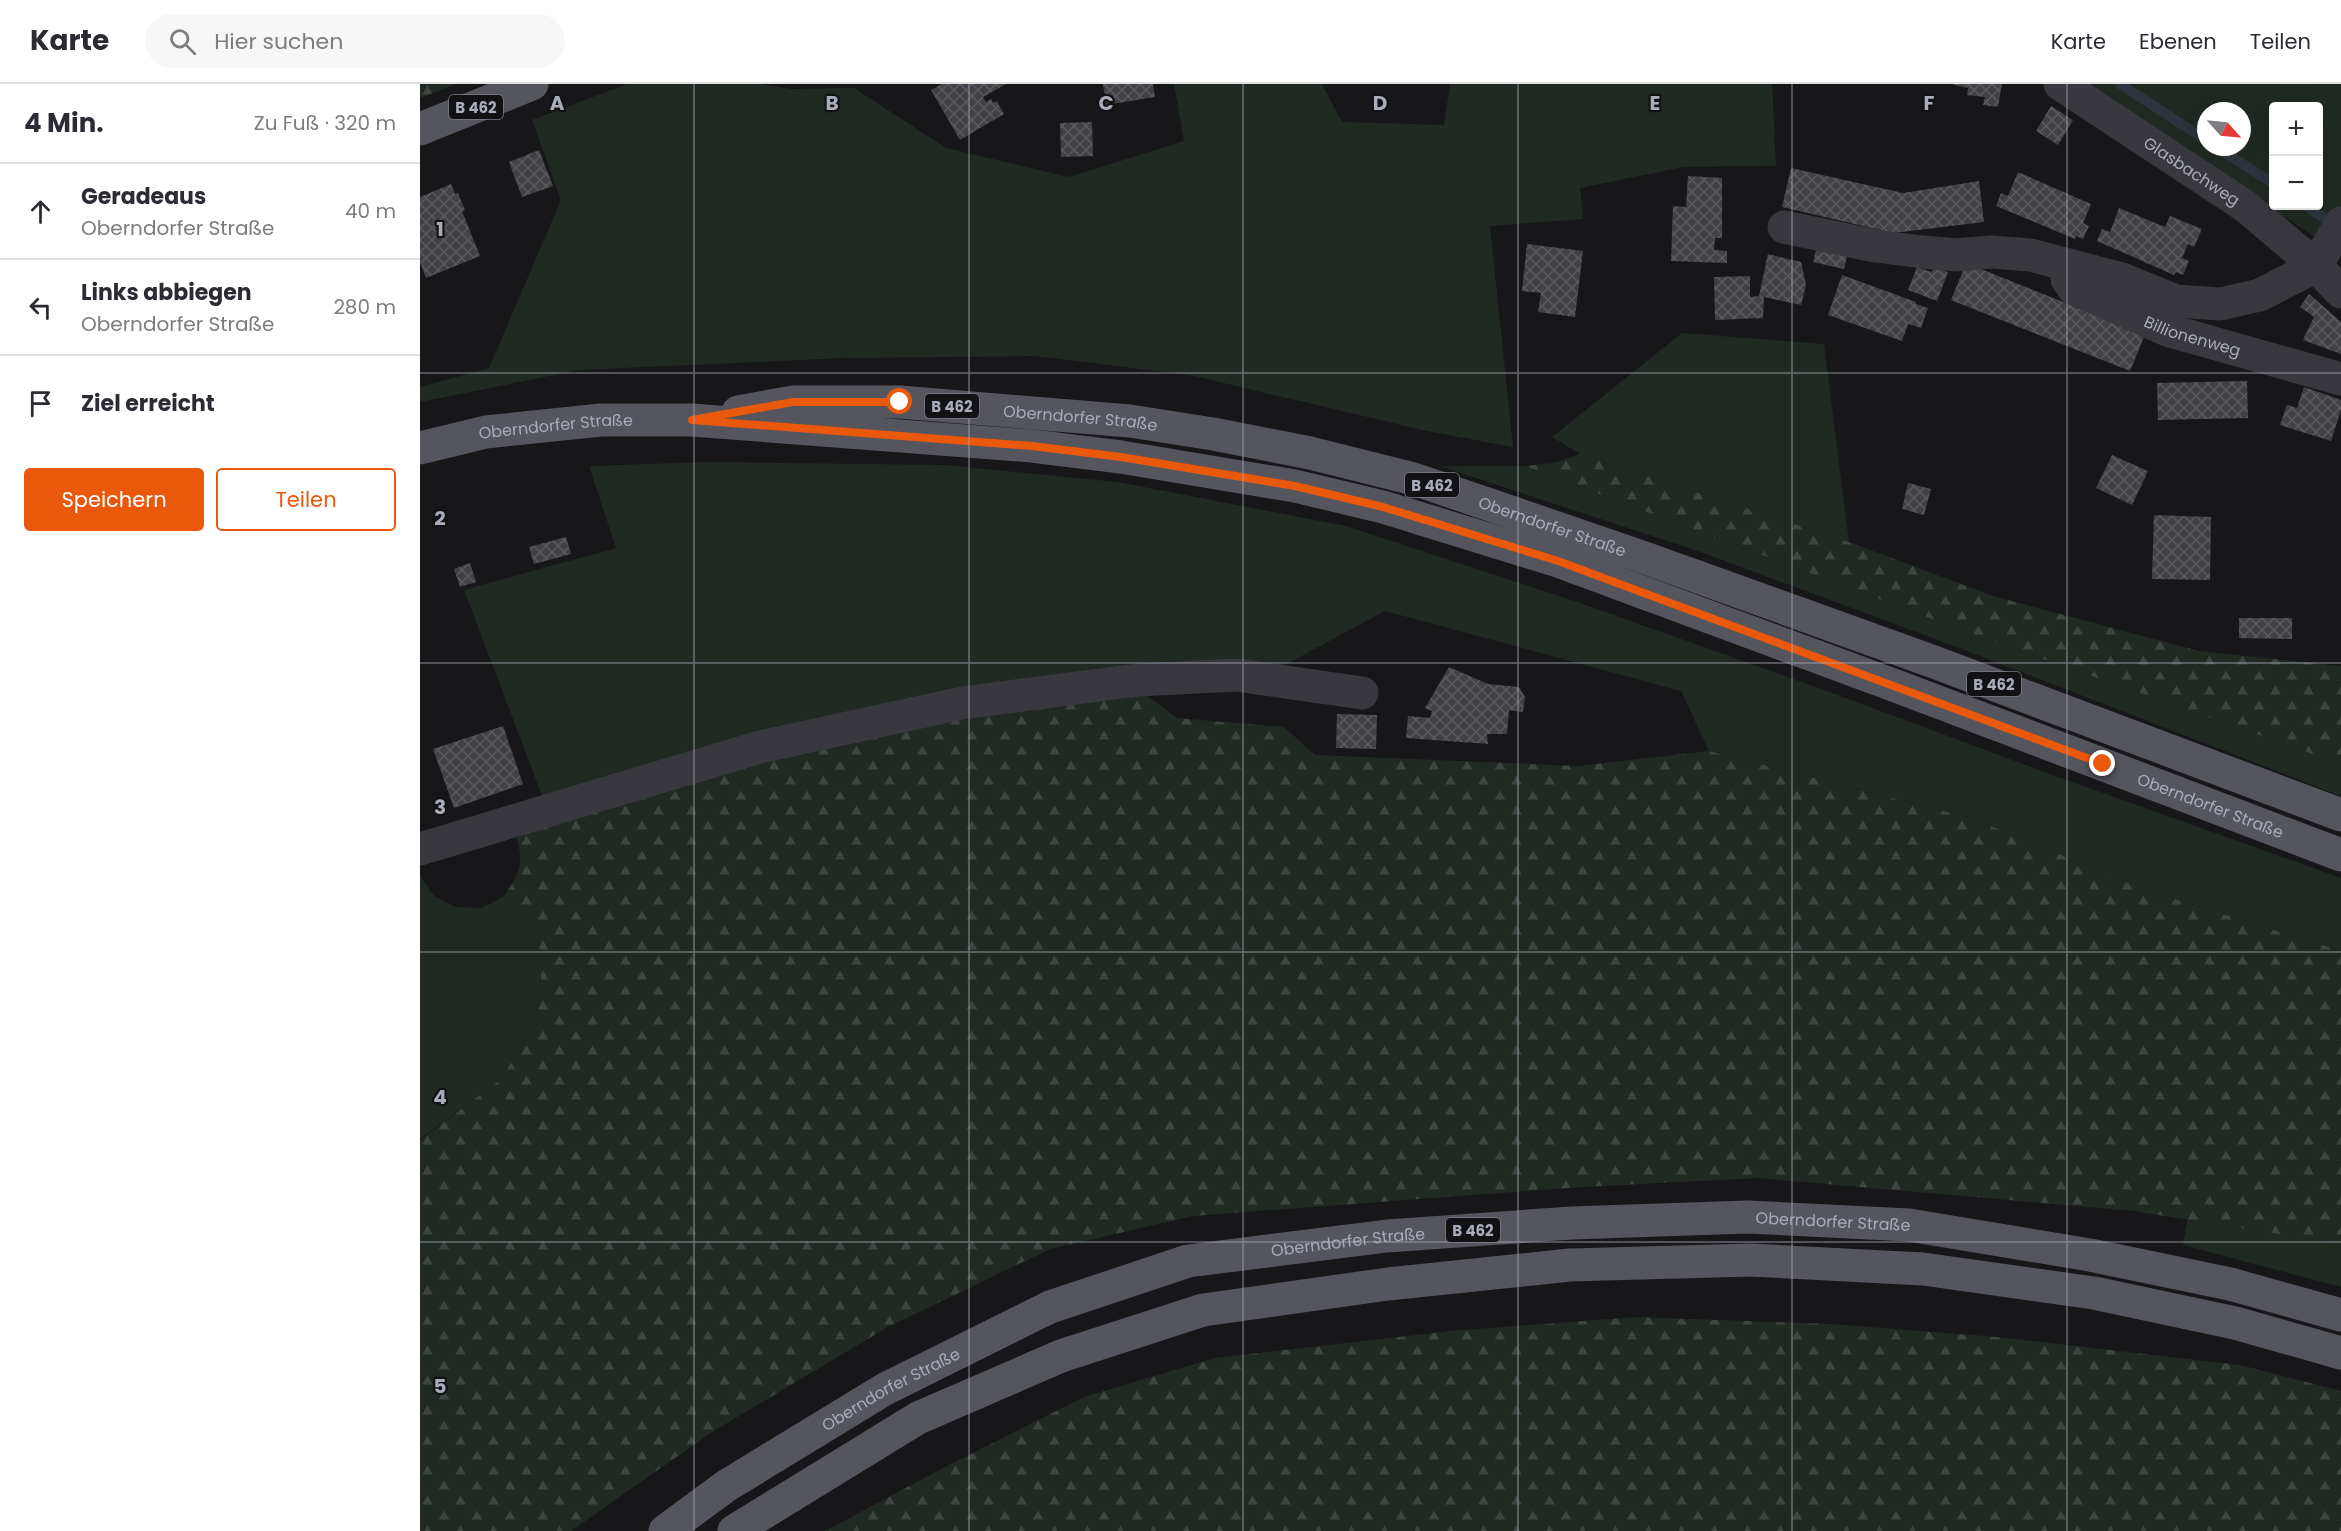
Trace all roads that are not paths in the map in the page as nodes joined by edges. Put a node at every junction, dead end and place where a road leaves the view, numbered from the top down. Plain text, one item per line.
1 (532, 84) edge
2 (2060, 84) edge
3 (420, 129) edge
4 (2341, 223) edge
5 (1784, 227) dead end
6 (2068, 265) junction
7 (2316, 266) junction
8 (2341, 292) edge
9 (2341, 379) edge
10 (692, 420) junction
11 (420, 448) edge
12 (1362, 693) dead end
13 (2341, 814) edge
14 (420, 849) edge
15 (2341, 855) edge
16 (2341, 1315) edge
17 (2341, 1353) edge
18 (665, 1531) edge
19 (734, 1531) edge

1 - 3 main road, B 462
2 - 7 street, Glasbachweg
4 - 7 street
5 - 6 street, Billionenweg
6 - 7 street, Billionenweg
6 - 9 street, Billionenweg
7 - 8 street, Glasbachweg
10 - 11 main road, Oberndorfer Straße / B 462
10 - 13 main road, Oberndorfer Straße / B 462
10 - 15 main road, Oberndorfer Straße / B 462
12 - 14 street
16 - 18 main road, Oberndorfer Straße / B 462
17 - 19 main road

